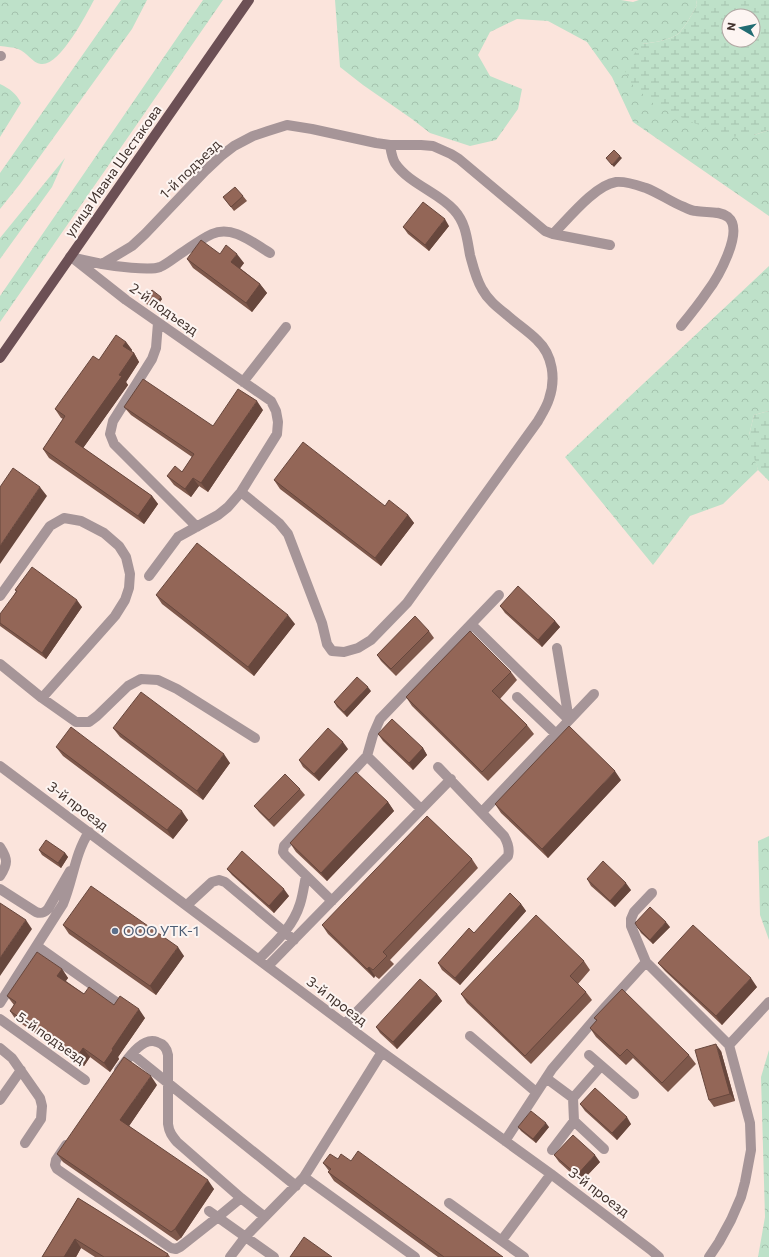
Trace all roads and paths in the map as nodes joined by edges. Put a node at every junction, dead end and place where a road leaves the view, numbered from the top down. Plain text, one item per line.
1 (249, 0) edge
2 (390, 145) junction
3 (553, 234) junction
4 (610, 245) dead end
5 (270, 253) dead end
6 (70, 257) junction
7 (102, 264) junction
8 (158, 323) junction
9 (681, 326) dead end
10 (286, 328) dead end
11 (0, 358) edge
12 (243, 382) junction
13 (241, 492) junction
14 (197, 527) junction
15 (149, 576) dead end
16 (0, 596) edge
17 (499, 596) dead end
18 (471, 624) junction
19 (556, 648) dead end
20 (0, 664) edge
21 (594, 694) dead end
22 (517, 697) dead end
23 (42, 698) junction
24 (569, 720) junction
25 (556, 734) junction
26 (255, 738) dead end
27 (367, 756) junction
28 (0, 766) edge
29 (438, 767) dead end
30 (451, 779) junction
31 (421, 809) junction
32 (482, 812) junction
33 (89, 832) junction
34 (0, 847) edge
35 (76, 861) junction
36 (0, 876) edge
37 (306, 876) junction
38 (0, 890) edge
39 (652, 893) dead end
40 (332, 901) junction
41 (187, 905) junction
42 (285, 932) junction
43 (294, 940) junction
44 (37, 946) junction
45 (259, 959) junction
46 (646, 962) junction
47 (268, 966) junction
48 (769, 1002) edge
49 (0, 1003) edge
50 (119, 1004) edge
51 (0, 1020) edge
52 (345, 1024) junction
53 (470, 1036) dead end
54 (729, 1045) junction
55 (0, 1048) edge
56 (382, 1052) junction
57 (132, 1054) junction
58 (589, 1056) dead end
59 (601, 1066) junction
60 (21, 1070) junction
61 (114, 1077) edge
62 (546, 1078) junction
63 (85, 1080) dead end
64 (168, 1083) junction
65 (536, 1092) junction
66 (634, 1094) dead end
67 (574, 1098) junction
68 (0, 1100) edge
69 (574, 1121) junction
70 (74, 1135) edge
71 (505, 1141) junction
72 (26, 1143) dead end
73 (604, 1149) dead end
74 (552, 1150) dead end
75 (551, 1174) junction
76 (304, 1177) junction
77 (296, 1186) junction
78 (240, 1198) junction
79 (449, 1203) dead end
80 (209, 1211) dead end
81 (265, 1216) junction
82 (218, 1217) junction
83 (246, 1236) junction
84 (502, 1240) junction
85 (230, 1257) edge
86 (274, 1257) edge
87 (415, 1257) edge
88 (524, 1257) edge
89 (659, 1257) edge
90 (709, 1257) edge

1 - 6 main road, улица Ивана Шестакова
2 - 3 street, 1-й подъезд
2 - 7 street, 1-й подъезд
2 - 13 street
3 - 4 street
3 - 9 street
5 - 7 street
6 - 7 street
6 - 8 street, 2-й подъезд
6 - 11 main road, улица Ивана Шестакова
8 - 12 street, 2-й подъезд
8 - 14 street
10 - 12 street
12 - 13 street, 2-й подъезд
13 - 14 street, 2-й подъезд
14 - 15 street, 2-й подъезд
16 - 23 street
17 - 18 street
18 - 24 street
18 - 27 street
19 - 24 street
20 - 23 street
21 - 24 street
22 - 25 street
23 - 26 street
24 - 25 street
25 - 32 street
27 - 31 street
27 - 37 street
28 - 33 street, 3-й проезд
29 - 30 street
30 - 31 street
30 - 32 street
31 - 40 street
32 - 52 street
33 - 35 street
33 - 41 street, 3-й проезд
34 - 36 street
35 - 38 street
35 - 44 street
37 - 40 street
37 - 42 street
39 - 46 street
40 - 43 street
41 - 42 street
41 - 45 street, 3-й проезд
42 - 43 street
42 - 45 street
43 - 47 street
44 - 49 street
44 - 50 street
45 - 47 street, 3-й проезд
46 - 54 street
46 - 62 street
47 - 52 street, 3-й проезд
48 - 54 street
51 - 63 street, 5-й подъезд
52 - 56 street, 3-й проезд
53 - 65 street
54 - 90 street
55 - 60 street
56 - 71 street, 3-й проезд
56 - 76 street
57 - 61 street
57 - 64 street
57 - 64 street
58 - 59 street
59 - 66 street
59 - 67 street
60 - 68 street
60 - 72 street
62 - 65 street
62 - 67 street
64 - 77 street
64 - 78 street
65 - 71 street
67 - 69 street
69 - 73 street
69 - 74 street
70 - 82 street
71 - 75 street, 3-й проезд
75 - 84 street
75 - 89 street, 3-й проезд
76 - 77 street
76 - 87 street
77 - 81 street
78 - 81 street
78 - 82 street
79 - 84 street
80 - 82 street
81 - 83 street
82 - 83 street
83 - 85 street
83 - 86 street
84 - 88 street

